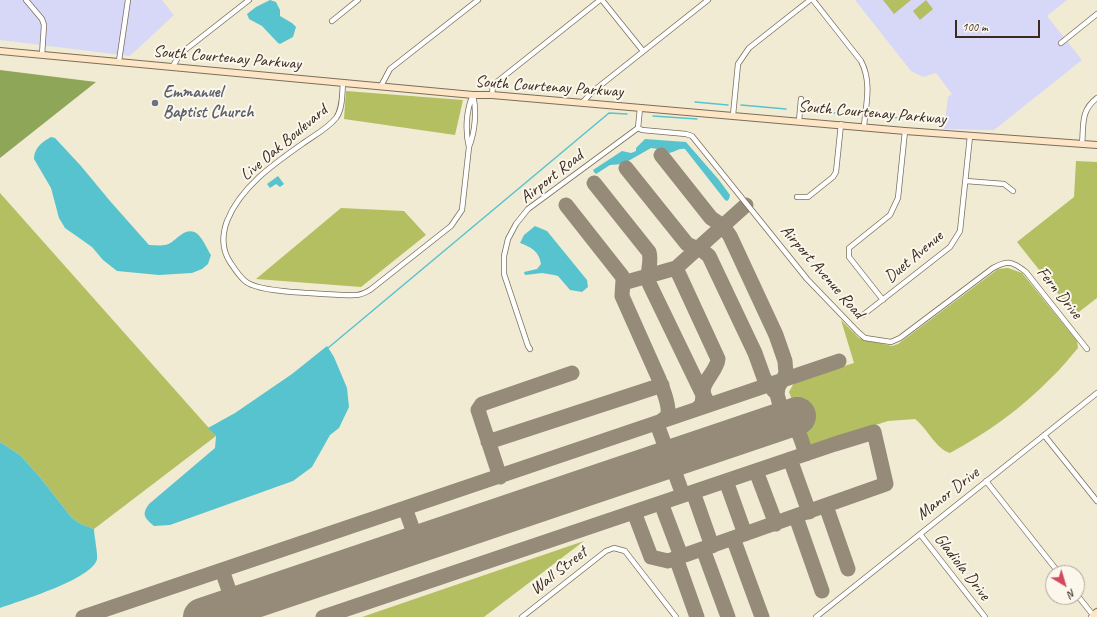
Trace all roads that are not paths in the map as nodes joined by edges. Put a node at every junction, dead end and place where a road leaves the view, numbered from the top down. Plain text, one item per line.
1 (26, 0) edge
2 (128, 0) edge
3 (249, 0) edge
4 (358, 0) edge
5 (478, 0) edge
6 (601, 0) edge
7 (708, 0) edge
8 (811, 0) edge
9 (1097, 14) edge
10 (332, 21) dead end
11 (1060, 43) dead end
12 (0, 51) edge
13 (643, 51) junction
14 (42, 55) junction
15 (119, 62) junction
16 (172, 66) junction
17 (343, 82) junction
18 (381, 86) junction
19 (472, 95) junction
20 (492, 95) junction
21 (1097, 98) edge
22 (801, 99) dead end
23 (582, 103) junction
24 (640, 108) junction
25 (733, 115) junction
26 (799, 121) junction
27 (841, 124) junction
28 (864, 126) junction
29 (638, 128) junction
30 (905, 131) junction
31 (970, 136) junction
32 (1082, 144) junction
33 (1097, 145) edge
34 (966, 181) junction
35 (1013, 191) dead end
36 (797, 197) dead end
37 (1005, 262) joint
38 (883, 300) junction
39 (863, 315) dead end
40 (530, 349) dead end
41 (1087, 349) dead end
42 (1097, 393) edge
43 (1044, 435) junction
44 (986, 482) junction
45 (1097, 501) edge
46 (920, 534) junction
47 (1053, 565) edge
48 (1085, 604) edge
49 (1094, 615) edge
50 (522, 617) edge
51 (676, 617) edge
52 (816, 617) edge
53 (985, 617) edge

1 - 14 street
2 - 15 street
3 - 16 street
4 - 10 street
5 - 18 street
6 - 13 street
6 - 20 street
7 - 13 street
8 - 25 street
8 - 28 street
9 - 11 street
12 - 14 main road, South Courtenay Parkway
13 - 23 street
14 - 15 main road, South Courtenay Parkway
15 - 16 main road, South Courtenay Parkway
16 - 17 main road, South Courtenay Parkway
17 - 18 main road, South Courtenay Parkway
17 - 19 street, Live Oak Boulevard
18 - 19 main road, South Courtenay Parkway
19 - 20 main road, South Courtenay Parkway
20 - 23 main road, South Courtenay Parkway
21 - 32 street
22 - 26 street
23 - 24 main road, South Courtenay Parkway
24 - 25 main road, South Courtenay Parkway
24 - 29 street
25 - 26 main road, South Courtenay Parkway
26 - 27 main road, South Courtenay Parkway
27 - 28 main road, South Courtenay Parkway
27 - 36 street
28 - 30 main road, South Courtenay Parkway
29 - 37 street, Airport Avenue Road
29 - 40 street, Airport Road
30 - 31 main road, South Courtenay Parkway
30 - 38 street
31 - 32 main road, South Courtenay Parkway
31 - 34 street, Duet Avenue
32 - 33 main road, South Courtenay Parkway
34 - 35 street
34 - 38 street, Duet Avenue
37 - 41 street, Fern Drive
38 - 39 street, Duet Avenue
42 - 43 street, Manor Drive
43 - 44 street, Manor Drive
43 - 45 street
44 - 46 street, Manor Drive
44 - 47 street
46 - 52 street, Manor Drive
46 - 53 street, Gladiola Drive
48 - 49 street
50 - 51 street, Wall Street

